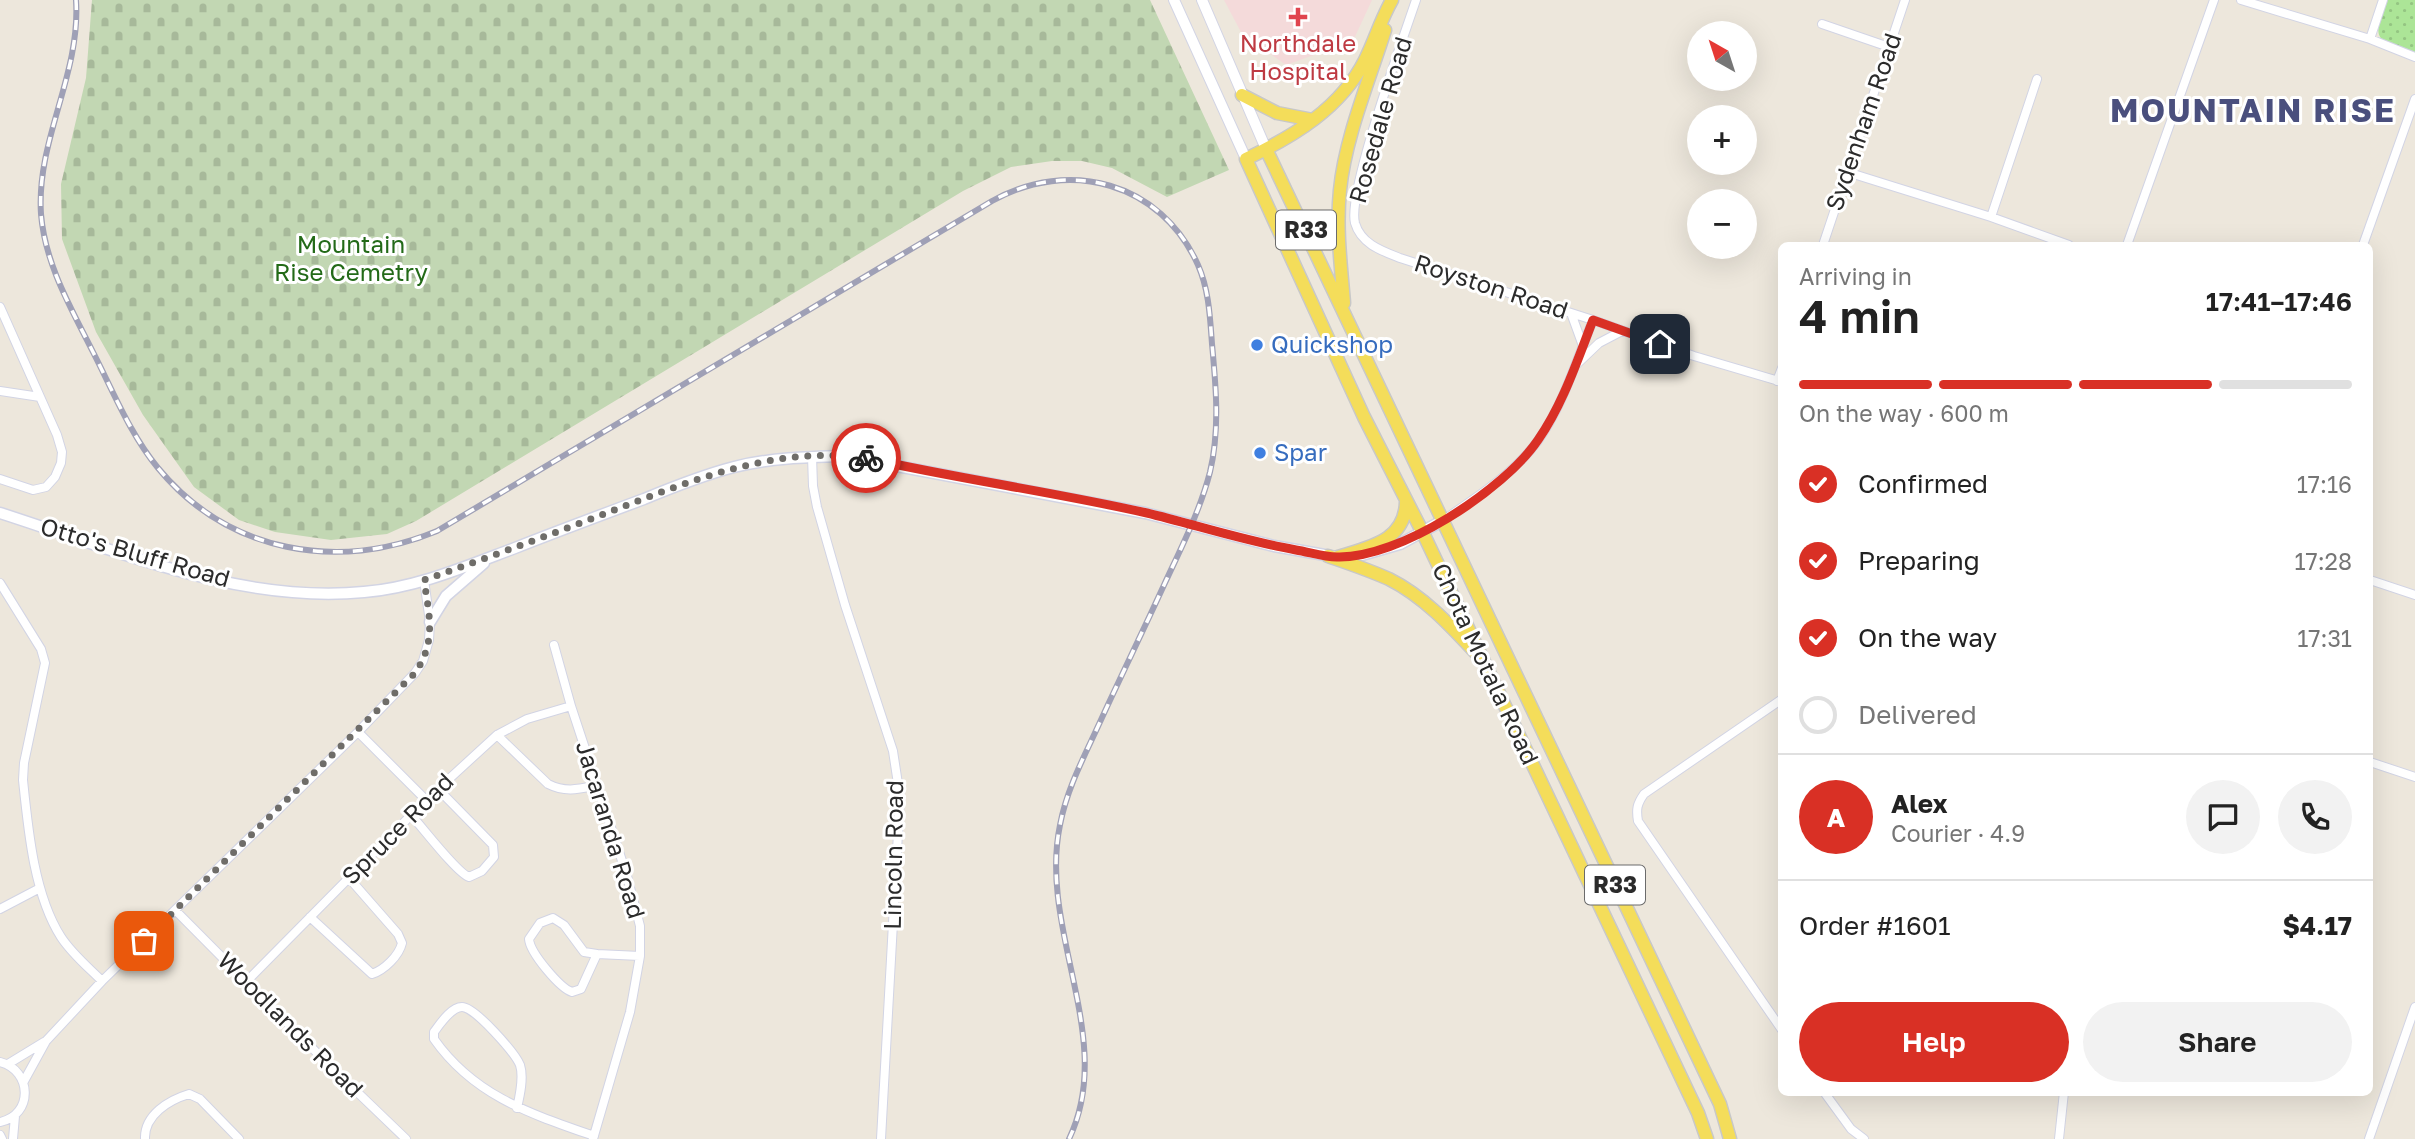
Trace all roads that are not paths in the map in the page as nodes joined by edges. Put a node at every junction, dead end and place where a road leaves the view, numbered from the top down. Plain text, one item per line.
1 (1174, 0) edge
2 (1202, 0) edge
3 (1393, 0) edge
4 (1416, 0) edge
5 (1905, 0) edge
6 (2214, 0) edge
7 (2241, 0) edge
8 (2383, 0) edge
9 (1822, 24) dead end
10 (2370, 39) junction
11 (1889, 47) junction
12 (2415, 57) edge
13 (2037, 79) dead end
14 (1242, 95) junction
15 (2415, 99) edge
16 (1313, 120) junction
17 (1266, 149) junction
18 (1247, 159) junction
19 (1847, 172) junction
20 (1991, 217) junction
21 (1824, 242) edge
22 (2061, 242) edge
23 (2128, 242) edge
24 (2364, 242) edge
25 (1400, 258) joint
26 (0, 307) edge
27 (1345, 312) junction
28 (1571, 313) junction
29 (1593, 320) junction
30 (1622, 331) junction
31 (1583, 346) junction
32 (1574, 367) junction
33 (1778, 382) edge
34 (0, 391) edge
35 (40, 397) junction
36 (812, 456) junction
37 (0, 480) edge
38 (1406, 502) junction
39 (0, 513) edge
40 (1442, 521) junction
41 (1423, 533) junction
42 (495, 555) junction
43 (1333, 557) junction
44 (424, 580) junction
45 (2373, 580) edge
46 (0, 583) edge
47 (2415, 595) edge
48 (430, 622) junction
49 (554, 645) dead end
50 (1485, 663) junction
51 (1778, 701) edge
52 (571, 706) junction
53 (358, 732) junction
54 (497, 735) junction
55 (2373, 763) edge
56 (2415, 777) edge
57 (598, 785) junction
58 (438, 789) junction
59 (426, 800) junction
60 (411, 816) junction
61 (348, 878) junction
62 (40, 888) junction
63 (0, 909) edge
64 (176, 911) junction
65 (310, 916) junction
66 (597, 954) junction
67 (640, 956) junction
68 (102, 981) junction
69 (246, 982) junction
70 (2415, 1007) edge
71 (1778, 1024) edge
72 (46, 1041) junction
73 (4, 1063) edge
74 (24, 1081) junction
75 (1827, 1096) edge
76 (2064, 1096) edge
77 (517, 1108) junction
78 (15, 1116) junction
79 (0, 1122) edge
80 (594, 1138) edge
81 (13, 1139) edge
82 (145, 1139) edge
83 (239, 1139) edge
84 (406, 1139) edge
85 (881, 1139) edge
86 (1707, 1139) edge
87 (1730, 1139) edge
88 (1864, 1139) edge
89 (2059, 1139) edge
90 (2369, 1139) edge

1 - 18 street, Chota Motala Road
2 - 14 street, Chota Motala Road
3 - 16 main road
3 - 27 main road
4 - 25 street, Rosedale Road
5 - 11 street, Sydenham Road
6 - 23 street
7 - 10 street
8 - 10 street
9 - 11 street
10 - 12 street
11 - 19 street, Sydenham Road
13 - 20 street
14 - 16 main road
14 - 17 street, Chota Motala Road
15 - 24 street
16 - 17 main road
17 - 18 main road
17 - 27 main road, Chota Motala Road / R33
18 - 38 main road, Chota Motala Road / R33
19 - 20 street
19 - 21 street, Sydenham Road
20 - 22 street
25 - 28 street, Royston Road
26 - 35 street
27 - 40 main road, Chota Motala Road / R33
28 - 29 street, Royston Road
28 - 31 street
29 - 30 street, Royston Road
29 - 31 street, Otto's Bluff Road
30 - 32 street
30 - 33 street, Royston Road
31 - 32 street, Otto's Bluff Road
32 - 40 street, Otto's Bluff Road
34 - 35 street
35 - 37 street
36 - 42 main road, Otto's Bluff Road
36 - 43 main road, Otto's Bluff Road
36 - 85 street, Lincoln Road
38 - 41 main road, Chota Motala Road / R33
38 - 43 main road
39 - 44 main road, Otto's Bluff Road
40 - 41 main road, Otto's Bluff Road
40 - 87 main road, Chota Motala Road / R33
41 - 43 main road, Otto's Bluff Road
41 - 50 main road, Chota Motala Road / R33
42 - 44 main road, Otto's Bluff Road
42 - 48 main road
43 - 50 main road
44 - 48 street
45 - 47 street
46 - 62 street
48 - 53 street
49 - 52 street, Jacaranda Road
50 - 86 main road, Chota Motala Road / R33
51 - 71 street
52 - 54 street, Spruce Road
52 - 57 street, Jacaranda Road
53 - 59 street
53 - 64 street
54 - 57 street
54 - 58 street, Spruce Road
55 - 56 street
57 - 67 street, Jacaranda Road
58 - 59 street, Spruce Road
58 - 60 street
59 - 60 street, Spruce Road
60 - 61 street, Spruce Road
61 - 65 street, Spruce Road
61 - 65 street
62 - 63 street
62 - 68 street
64 - 68 street
64 - 69 street, Woodlands Road
65 - 69 street, Spruce Road
66 - 66 street
66 - 67 street
67 - 80 street, Jacaranda Road
68 - 72 street
69 - 84 street, Woodlands Road
70 - 90 street
72 - 73 street
72 - 74 street
73 - 74 street
74 - 78 street
75 - 88 street
76 - 89 street
77 - 77 street
77 - 80 street
78 - 79 street
78 - 81 street
82 - 83 street

